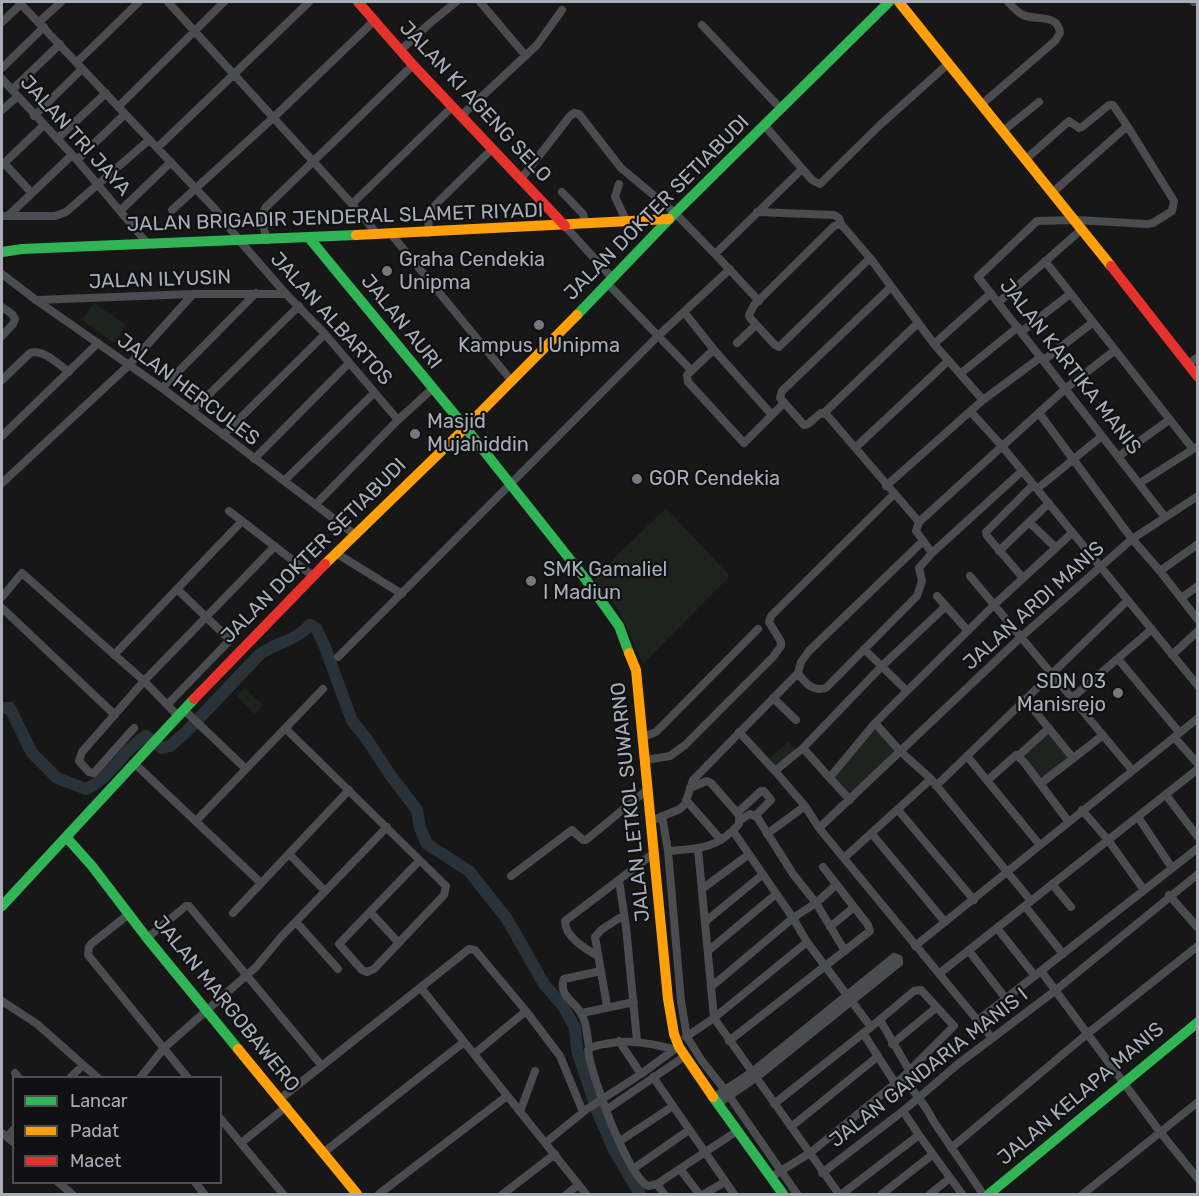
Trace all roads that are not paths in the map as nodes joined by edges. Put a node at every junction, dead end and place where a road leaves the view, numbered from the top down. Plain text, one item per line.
1 (61, 2) edge
2 (139, 2) edge
3 (168, 2) edge
4 (224, 2) edge
5 (309, 2) edge
6 (358, 2) edge
7 (456, 2) edge
8 (480, 2) edge
9 (889, 2) edge
10 (899, 2) edge
11 (1008, 2) edge
12 (20, 3) edge
13 (562, 10) dead end
14 (375, 20) junction
15 (2, 22) edge
16 (41, 24) junction
17 (702, 25) dead end
18 (195, 31) junction
19 (60, 44) junction
20 (400, 50) junction
21 (525, 55) junction
22 (76, 62) junction
23 (949, 63) junction
24 (413, 65) junction
25 (2, 68) edge
26 (82, 69) junction
27 (233, 74) junction
28 (2, 79) edge
29 (106, 93) junction
30 (14, 94) junction
31 (1039, 102) dead end
32 (982, 104) junction
33 (118, 107) junction
34 (452, 107) junction
35 (780, 108) junction
36 (2, 110) edge
37 (125, 114) junction
38 (34, 116) junction
39 (461, 116) junction
40 (273, 118) junction
41 (43, 126) junction
42 (765, 126) junction
43 (1128, 127) junction
44 (1004, 131) junction
45 (57, 139) junction
46 (149, 140) junction
47 (157, 148) junction
48 (492, 149) junction
49 (74, 158) junction
50 (1026, 159) junction
51 (171, 162) junction
52 (315, 162) junction
53 (3, 164) edge
54 (802, 169) junction
55 (521, 179) junction
56 (619, 184) dead end
57 (98, 185) junction
58 (28, 189) dead end
59 (196, 189) junction
60 (562, 192) dead end
61 (1053, 192) junction
62 (352, 204) junction
63 (121, 210) junction
64 (172, 210) dead end
65 (757, 212) junction
66 (5, 216) edge
67 (672, 216) junction
68 (627, 222) junction
69 (586, 224) junction
70 (841, 225) junction
71 (1079, 225) junction
72 (565, 226) junction
73 (428, 233) junction
74 (391, 234) junction
75 (378, 235) junction
76 (310, 239) junction
77 (239, 240) junction
78 (267, 240) junction
79 (147, 243) junction
80 (2, 252) edge
81 (715, 254) junction
82 (870, 258) junction
83 (1045, 261) junction
84 (730, 269) junction
85 (2, 274) edge
86 (611, 281) junction
87 (891, 287) junction
88 (256, 293) junction
89 (991, 293) junction
90 (193, 294) junction
91 (285, 294) junction
92 (1070, 294) junction
93 (36, 300) junction
94 (47, 300) junction
95 (759, 301) junction
96 (999, 302) junction
97 (299, 306) junction
98 (2, 307) edge
99 (53, 312) junction
100 (684, 312) junction
101 (918, 323) junction
102 (1092, 323) junction
103 (756, 325) junction
104 (1019, 329) junction
105 (325, 334) junction
106 (2, 336) edge
107 (658, 336) junction
108 (98, 343) junction
109 (737, 343) dead end
110 (934, 344) junction
111 (715, 351) junction
112 (1114, 351) junction
113 (1197, 357) edge
114 (1042, 359) junction
115 (948, 361) junction
116 (350, 363) junction
117 (1188, 364) junction
118 (129, 365) junction
119 (691, 370) junction
120 (69, 372) junction
121 (960, 374) junction
122 (1197, 377) edge
123 (2, 380) edge
124 (512, 380) junction
125 (162, 388) junction
126 (432, 389) junction
127 (1065, 389) junction
128 (374, 393) junction
129 (983, 400) junction
130 (784, 403) junction
131 (192, 411) junction
132 (971, 411) junction
133 (824, 413) junction
134 (1039, 413) junction
135 (772, 415) junction
136 (398, 420) junction
137 (1168, 420) junction
138 (465, 427) junction
139 (223, 435) junction
140 (2, 436) edge
141 (1102, 436) junction
142 (1001, 446) junction
143 (856, 447) junction
144 (1195, 447) edge
145 (1119, 456) junction
146 (1073, 458) junction
147 (254, 459) junction
148 (1022, 471) junction
149 (284, 481) junction
150 (2, 483) edge
151 (1140, 483) junction
152 (511, 486) junction
153 (886, 486) junction
154 (1035, 487) junction
155 (894, 494) junction
156 (1197, 496) edge
157 (1049, 503) junction
158 (316, 504) junction
159 (229, 511) dead end
160 (1165, 517) junction
161 (242, 521) junction
162 (919, 522) junction
163 (1029, 522) junction
164 (1072, 533) junction
165 (354, 534) junction
166 (1132, 539) junction
167 (922, 541) junction
168 (1197, 544) edge
169 (275, 546) junction
170 (1056, 548) junction
171 (999, 551) junction
172 (336, 553) junction
173 (932, 553) junction
174 (1100, 567) junction
175 (1160, 571) junction
176 (313, 576) junction
177 (970, 576) dead end
178 (1023, 578) junction
179 (1197, 586) edge
180 (177, 589) junction
181 (402, 594) junction
182 (937, 596) dead end
183 (2, 597) edge
184 (1181, 598) junction
185 (1128, 600) junction
186 (995, 604) junction
187 (946, 606) junction
188 (2, 608) edge
189 (206, 617) junction
190 (1197, 620) edge
191 (758, 629) dead end
192 (1152, 629) junction
193 (968, 631) junction
194 (1197, 631) edge
195 (1021, 637) junction
196 (864, 649) junction
197 (114, 655) junction
198 (1172, 655) junction
199 (338, 657) dead end
200 (1118, 658) junction
201 (882, 666) junction
202 (798, 673) junction
203 (1052, 674) junction
204 (144, 681) junction
205 (1197, 686) edge
206 (322, 688) dead end
207 (906, 691) junction
208 (773, 698) junction
209 (1072, 698) junction
210 (1026, 699) junction
211 (167, 705) junction
212 (185, 714) junction
213 (115, 715) junction
214 (1197, 718) edge
215 (796, 720) dead end
216 (875, 723) junction
217 (134, 728) dead end
218 (285, 728) junction
219 (1049, 728) junction
220 (739, 732) junction
221 (1177, 735) junction
222 (1102, 736) junction
223 (643, 737) junction
224 (803, 748) junction
225 (900, 750) junction
226 (967, 756) junction
227 (1018, 756) junction
228 (1073, 758) junction
229 (646, 760) junction
230 (134, 763) junction
231 (1197, 764) edge
232 (246, 769) junction
233 (1197, 769) edge
234 (1132, 770) junction
235 (776, 771) junction
236 (828, 776) junction
237 (988, 780) junction
238 (934, 782) junction
239 (1040, 784) junction
240 (690, 788) junction
241 (648, 789) junction
242 (349, 790) junction
243 (1167, 795) junction
244 (686, 800) junction
245 (850, 800) junction
246 (805, 807) junction
247 (898, 810) junction
248 (1082, 810) junction
249 (662, 816) junction
250 (738, 817) junction
251 (757, 817) junction
252 (1138, 817) junction
253 (196, 821) junction
254 (651, 821) junction
255 (1068, 821) junction
256 (387, 827) junction
257 (819, 828) junction
258 (733, 831) junction
259 (767, 834) junction
260 (872, 834) junction
261 (1197, 837) edge
262 (67, 838) junction
263 (721, 840) junction
264 (1108, 840) junction
265 (1039, 844) junction
266 (1197, 848) edge
267 (698, 849) junction
268 (668, 851) junction
269 (654, 853) junction
270 (289, 854) junction
271 (748, 855) junction
272 (844, 858) junction
273 (419, 861) junction
274 (823, 867) dead end
275 (1172, 868) junction
276 (1005, 872) junction
277 (1197, 874) edge
278 (762, 875) junction
279 (511, 876) dead end
280 (619, 880) junction
281 (261, 883) junction
282 (1052, 884) junction
283 (836, 885) junction
284 (702, 889) junction
285 (1144, 890) junction
286 (325, 891) junction
287 (776, 894) junction
288 (1169, 896) junction
289 (3, 900) edge
290 (974, 900) junction
291 (816, 903) junction
292 (1028, 903) junction
293 (854, 907) junction
294 (1071, 907) dead end
295 (233, 913) dead end
296 (371, 913) junction
297 (129, 914) junction
298 (624, 915) junction
299 (793, 918) junction
300 (706, 921) junction
301 (296, 922) junction
302 (945, 922) junction
303 (830, 927) junction
304 (997, 928) junction
305 (1197, 928) edge
306 (147, 938) junction
307 (807, 942) junction
308 (399, 943) junction
309 (915, 946) junction
310 (1197, 946) edge
311 (708, 951) junction
312 (845, 951) junction
313 (969, 951) junction
314 (1063, 954) junction
315 (598, 956) junction
316 (825, 966) junction
317 (338, 969) dead end
318 (601, 971) junction
319 (940, 973) junction
320 (1038, 974) junction
321 (247, 975) junction
322 (711, 987) junction
323 (421, 988) junction
324 (1056, 990) junction
325 (848, 998) junction
326 (2, 1000) edge
327 (1007, 1000) junction
328 (634, 1002) junction
329 (608, 1006) junction
330 (937, 1007) junction
331 (208, 1010) junction
332 (526, 1011) junction
333 (582, 1013) junction
334 (714, 1018) junction
335 (880, 1020) junction
336 (977, 1021) junction
337 (1197, 1022) edge
338 (871, 1027) junction
339 (863, 1033) junction
340 (1087, 1034) junction
341 (992, 1038) junction
342 (619, 1041) junction
343 (637, 1041) junction
344 (729, 1041) junction
345 (464, 1042) junction
346 (892, 1044) junction
347 (680, 1046) junction
348 (590, 1047) junction
349 (164, 1048) junction
350 (474, 1054) junction
351 (877, 1057) junction
352 (83, 1065) junction
353 (322, 1066) junction
354 (909, 1070) junction
355 (535, 1071) dead end
356 (641, 1074) junction
357 (754, 1074) junction
358 (71, 1076) edge
359 (97, 1076) edge
360 (141, 1076) edge
361 (187, 1076) edge
362 (653, 1077) junction
363 (903, 1077) junction
364 (895, 1083) junction
365 (1124, 1083) junction
366 (727, 1093) junction
367 (507, 1096) junction
368 (919, 1098) junction
369 (600, 1100) junction
370 (717, 1100) junction
371 (1197, 1101) edge
372 (283, 1103) junction
373 (774, 1104) junction
374 (673, 1106) junction
375 (585, 1110) junction
376 (606, 1110) junction
377 (903, 1111) junction
378 (520, 1112) junction
379 (222, 1120) edge
380 (790, 1127) junction
381 (689, 1130) junction
382 (737, 1131) junction
383 (1160, 1132) junction
384 (919, 1135) junction
385 (620, 1141) junction
386 (241, 1143) junction
387 (545, 1143) junction
388 (951, 1148) junction
389 (704, 1152) junction
390 (323, 1153) junction
391 (810, 1153) junction
392 (555, 1154) junction
393 (932, 1155) junction
394 (633, 1169) junction
395 (681, 1170) junction
396 (822, 1173) junction
397 (776, 1174) junction
398 (1197, 1177) edge
399 (950, 1178) junction
400 (725, 1182) junction
401 (60, 1184) edge
402 (657, 1184) junction
403 (578, 1185) junction
404 (982, 1193) edge
405 (72, 1194) edge
406 (283, 1194) edge
407 (357, 1194) edge
408 (379, 1194) edge
409 (503, 1194) edge
410 (567, 1194) edge
411 (586, 1194) edge
412 (664, 1194) edge
413 (699, 1194) edge
414 (704, 1194) edge
415 (734, 1194) edge
416 (783, 1194) edge
417 (797, 1194) edge
418 (840, 1194) edge
419 (882, 1194) edge
420 (930, 1194) edge
421 (962, 1194) edge
422 (1083, 1194) edge

1 - 16 street
2 - 22 street
3 - 18 street
4 - 18 street
5 - 27 street
6 - 14 main road, JALAN KI AGENG SELO
7 - 20 street
8 - 21 street
9 - 35 main road, JALAN DOKTER SETIABUDI
10 - 23 main road
11 - 32 street
12 - 15 street
12 - 16 street, JALAN ALBARTOS
13 - 21 street
14 - 20 main road, JALAN KI AGENG SELO
14 - 40 street
16 - 19 street, JALAN ALBARTOS
16 - 25 street
17 - 35 street
18 - 27 street
18 - 33 street
19 - 22 street, JALAN ALBARTOS
19 - 30 street
20 - 24 main road, JALAN KI AGENG SELO
21 - 39 street
22 - 26 street, JALAN ALBARTOS
23 - 32 main road
23 - 54 street
24 - 34 main road, JALAN KI AGENG SELO
24 - 52 street
26 - 29 street, JALAN ALBARTOS
26 - 38 street
27 - 40 street
27 - 47 street
28 - 30 street, JALAN TRI JAYA
29 - 33 street, JALAN ALBARTOS
29 - 45 street
30 - 36 street
30 - 38 street, JALAN TRI JAYA
31 - 44 street
32 - 44 main road
33 - 37 street, JALAN ALBARTOS
34 - 39 main road, JALAN KI AGENG SELO
34 - 62 street
35 - 42 main road, JALAN DOKTER SETIABUDI
37 - 46 street, JALAN ALBARTOS
37 - 49 street
38 - 41 street, JALAN TRI JAYA
39 - 48 main road, JALAN KI AGENG SELO
40 - 52 street
40 - 59 street
41 - 45 street, JALAN TRI JAYA
41 - 53 street
42 - 54 street
42 - 67 main road, JALAN DOKTER SETIABUDI
43 - 50 street
43 - 61 street
43 - 71 street
44 - 50 main road
45 - 49 street, JALAN TRI JAYA
46 - 47 street, JALAN ALBARTOS
46 - 57 street
47 - 51 street, JALAN ALBARTOS
48 - 55 main road, JALAN KI AGENG SELO
48 - 73 street
49 - 57 street, JALAN TRI JAYA
49 - 66 street
50 - 61 main road
51 - 59 street, JALAN ALBARTOS
51 - 63 street
52 - 62 street
52 - 78 street
53 - 58 street
54 - 65 street
55 - 67 street
55 - 72 main road, JALAN KI AGENG SELO
56 - 68 street
57 - 63 street, JALAN TRI JAYA
57 - 66 street
59 - 64 street
59 - 77 street, JALAN ALBARTOS
60 - 69 street
61 - 71 main road
62 - 75 street
63 - 79 street, JALAN TRI JAYA
65 - 70 street
65 - 81 street
67 - 68 main road, JALAN BRIGADIR JENDERAL SLAMET RIYADI
67 - 81 street
67 - 86 main road, JALAN DOKTER SETIABUDI
68 - 69 main road, JALAN BRIGADIR JENDERAL SLAMET RIYADI
69 - 72 main road, JALAN BRIGADIR JENDERAL SLAMET RIYADI
70 - 82 street
70 - 95 street
71 - 83 street
71 - 89 street, JALAN KARTIKA MANIS
71 - 117 main road
72 - 73 main road, JALAN BRIGADIR JENDERAL SLAMET RIYADI
72 - 86 street
73 - 74 main road, JALAN BRIGADIR JENDERAL SLAMET RIYADI
74 - 75 main road, JALAN BRIGADIR JENDERAL SLAMET RIYADI
74 - 124 street
75 - 76 main road, JALAN BRIGADIR JENDERAL SLAMET RIYADI
76 - 78 main road, JALAN BRIGADIR JENDERAL SLAMET RIYADI
76 - 126 main road, JALAN AURI
77 - 78 main road, JALAN BRIGADIR JENDERAL SLAMET RIYADI
77 - 79 main road, JALAN BRIGADIR JENDERAL SLAMET RIYADI
77 - 91 street, JALAN ALBARTOS
79 - 80 main road, JALAN BRIGADIR JENDERAL SLAMET RIYADI
81 - 84 street
82 - 87 street
82 - 103 street
83 - 92 street
83 - 96 street
84 - 95 street
84 - 100 street
85 - 93 street, JALAN HERCULES
86 - 107 street
86 - 124 main road, JALAN DOKTER SETIABUDI
87 - 101 street
87 - 130 street
88 - 90 street, JALAN ILYUSIN
88 - 91 street, JALAN ILYUSIN
88 - 125 street
89 - 96 street, JALAN KARTIKA MANIS
89 - 110 street
90 - 94 street, JALAN ILYUSIN
90 - 118 street
91 - 97 street, JALAN ALBARTOS
92 - 102 street
92 - 104 street
93 - 94 street, JALAN ILYUSIN
93 - 99 street, JALAN HERCULES
94 - 99 street
95 - 103 street
96 - 104 street, JALAN KARTIKA MANIS
97 - 105 street, JALAN ALBARTOS
97 - 131 street
98 - 106 street
99 - 108 street, JALAN HERCULES
100 - 107 street
100 - 111 street
101 - 110 street
101 - 133 street
102 - 112 street
102 - 114 street
103 - 109 street
104 - 114 street, JALAN KARTIKA MANIS
104 - 121 street
105 - 116 street, JALAN ALBARTOS
105 - 139 street
107 - 119 street
107 - 152 street
108 - 118 street, JALAN HERCULES
108 - 120 street
110 - 115 street
111 - 119 street
111 - 135 street
112 - 127 street
112 - 137 street
113 - 117 street
114 - 127 street, JALAN KARTIKA MANIS
114 - 129 street
115 - 121 street
115 - 143 street
116 - 128 street, JALAN ALBARTOS
116 - 147 street
117 - 122 main road
118 - 125 street, JALAN HERCULES
118 - 150 street
119 - 135 street
120 - 123 street
120 - 140 street
121 - 129 street
124 - 138 main road, JALAN DOKTER SETIABUDI
125 - 131 street, JALAN HERCULES
126 - 136 street
126 - 138 main road, JALAN AURI
127 - 134 street
127 - 141 street, JALAN KARTIKA MANIS
128 - 136 street, JALAN ALBARTOS
128 - 149 street
129 - 132 street
130 - 133 street
130 - 135 street
131 - 139 street, JALAN HERCULES
132 - 142 street
132 - 153 street
133 - 143 street
134 - 142 street
134 - 146 street
136 - 158 street
137 - 144 street
137 - 145 street
138 - 152 main road, JALAN LETKOL SUWARNO
138 - 165 main road, JALAN DOKTER SETIABUDI
139 - 147 street, JALAN HERCULES
141 - 145 street, JALAN KARTIKA MANIS
141 - 146 street
142 - 148 street
142 - 162 street
143 - 153 street
144 - 151 street
145 - 151 street, JALAN KARTIKA MANIS
146 - 154 street
146 - 166 street
147 - 149 street, JALAN HERCULES
148 - 154 street
148 - 173 street
149 - 158 street, JALAN HERCULES
151 - 160 street, JALAN KARTIKA MANIS
152 - 181 street
152 - 223 main road, JALAN LETKOL SUWARNO
153 - 155 street
154 - 157 street
154 - 171 street
155 - 162 street
155 - 229 street
156 - 160 street, JALAN ARDI MANIS
157 - 163 street
157 - 164 street
158 - 165 street, JALAN HERCULES
159 - 161 street
160 - 166 street, JALAN ARDI MANIS
161 - 169 street
161 - 180 street
162 - 167 street
163 - 170 street
163 - 171 street
164 - 170 street
164 - 174 street
165 - 172 main road, JALAN DOKTER SETIABUDI
166 - 174 street, JALAN ARDI MANIS
166 - 175 street
167 - 173 street
167 - 202 street
168 - 175 street
169 - 176 street
169 - 189 street
170 - 178 street
171 - 178 street
172 - 176 main road, JALAN DOKTER SETIABUDI
172 - 181 street
173 - 196 street
174 - 185 street
174 - 195 street, JALAN ARDI MANIS
175 - 184 street
176 - 212 main road, JALAN DOKTER SETIABUDI
177 - 186 street
178 - 186 street
179 - 184 street
180 - 189 street
180 - 197 street
181 - 199 street
182 - 187 street
183 - 197 street
184 - 190 street
185 - 192 street
185 - 203 street
186 - 193 street
186 - 195 street
187 - 193 street
187 - 201 street
188 - 213 street
189 - 204 street
189 - 211 street
191 - 223 street
192 - 198 street
192 - 200 street
193 - 207 street
194 - 198 street
195 - 203 street
195 - 225 street, JALAN ARDI MANIS
196 - 201 street
196 - 202 street
197 - 204 street
198 - 205 street
200 - 209 street
200 - 221 street
201 - 207 street
201 - 224 street
202 - 208 street
203 - 209 street
203 - 210 street
204 - 211 street
204 - 213 street
206 - 218 street
207 - 216 street
208 - 215 street
208 - 220 street
209 - 222 street
210 - 219 street
210 - 226 street
211 - 212 street
212 - 230 main road, JALAN DOKTER SETIABUDI
212 - 232 street
213 - 217 street
214 - 221 street
216 - 225 street
216 - 236 street
218 - 232 street
218 - 242 street
219 - 227 street
219 - 228 street
220 - 235 street
220 - 240 street
221 - 231 street
221 - 234 street
222 - 228 street
222 - 234 street
223 - 229 main road, JALAN LETKOL SUWARNO
224 - 235 street
224 - 236 street
225 - 238 street
225 - 245 street, JALAN ARDI MANIS
226 - 237 street
226 - 238 street
227 - 237 street
227 - 239 street
228 - 239 street
229 - 241 main road, JALAN LETKOL SUWARNO
230 - 253 street
230 - 262 main road, JALAN DOKTER SETIABUDI
232 - 253 street
233 - 243 street
234 - 248 street
235 - 246 street
236 - 245 street
237 - 265 street
238 - 247 street
238 - 276 street
239 - 255 street
240 - 244 street
240 - 250 street
241 - 254 main road, JALAN LETKOL SUWARNO
241 - 279 street
242 - 256 street
242 - 270 street
243 - 252 street
243 - 261 street
244 - 249 street
244 - 263 street
245 - 257 street, JALAN ARDI MANIS
246 - 257 street
246 - 259 street
247 - 260 street
247 - 290 street
248 - 255 street
248 - 264 street
249 - 254 street
249 - 268 street
250 - 251 street
250 - 251 street
250 - 258 street
251 - 259 street
252 - 264 street
252 - 275 street
253 - 281 street
254 - 269 main road, JALAN LETKOL SUWARNO
255 - 265 street
256 - 273 street
256 - 286 street
257 - 272 street
258 - 263 street
258 - 271 street
259 - 291 street
260 - 272 street
260 - 302 street
262 - 289 main road, JALAN DOKTER SETIABUDI
262 - 297 main road, JALAN MARGOBAWERO
263 - 267 street
264 - 282 street
264 - 285 street
265 - 276 street
266 - 275 street
267 - 268 street
267 - 284 street
268 - 347 street
269 - 280 street
269 - 347 main road, JALAN LETKOL SUWARNO
270 - 281 street
270 - 286 street
271 - 278 street
271 - 284 street
272 - 309 street
273 - 296 street
273 - 308 street
274 - 283 street
275 - 285 street
276 - 290 street
276 - 292 street
277 - 288 street, JALAN GANDARIA MANIS I
278 - 287 street
278 - 300 street
280 - 298 street
280 - 315 street
281 - 295 street
282 - 292 street
282 - 294 street
283 - 291 street
283 - 293 street
284 - 300 street
285 - 314 street
286 - 301 street
287 - 299 street
287 - 311 street
288 - 305 street
288 - 324 street, JALAN GANDARIA MANIS I
290 - 302 street
291 - 299 street
291 - 303 street
292 - 304 street
292 - 314 street
293 - 303 street
293 - 312 street
296 - 308 street
296 - 308 street
297 - 306 main road, JALAN MARGOBAWERO
297 - 349 street
298 - 315 street
298 - 328 street
299 - 307 street
299 - 322 street
300 - 311 street
301 - 317 street
301 - 321 street
302 - 309 street
303 - 312 street
304 - 313 street
304 - 320 street
306 - 321 street
306 - 331 main road, JALAN MARGOBAWERO
307 - 316 street
307 - 334 street
309 - 319 street
310 - 340 street
311 - 322 street
312 - 316 street
313 - 319 street
313 - 327 street
314 - 320 street
315 - 318 street
316 - 325 street
316 - 344 street
318 - 329 street
318 - 333 street
319 - 336 street
320 - 324 street
320 - 327 street
321 - 331 street
321 - 353 street
322 - 334 street
323 - 332 street
323 - 345 street
323 - 353 street
324 - 340 street
324 - 341 street, JALAN GANDARIA MANIS I
325 - 325 street
325 - 338 street
325 - 357 street
326 - 352 street
327 - 336 street
328 - 329 street
328 - 343 street
329 - 333 street
330 - 335 street
330 - 346 street
330 - 354 street
331 - 349 street
331 - 372 main road, JALAN MARGOBAWERO
332 - 350 street
332 - 375 street
333 - 348 street
334 - 344 street
334 - 347 street
335 - 338 street
335 - 346 street
336 - 341 street
337 - 365 main road, JALAN KELAPA MANIS
338 - 339 street
339 - 351 street
339 - 373 street
340 - 365 street
340 - 388 street
341 - 368 street, JALAN GANDARIA MANIS I
342 - 343 street
342 - 348 street
342 - 356 street
343 - 347 street
344 - 357 street
345 - 350 street
345 - 390 street
346 - 354 street
347 - 356 street
347 - 362 street
347 - 366 street
347 - 370 main road, JALAN LETKOL SUWARNO
348 - 369 street
349 - 360 street
349 - 361 street
350 - 367 street
351 - 364 street
351 - 380 street
352 - 358 street
352 - 359 street
353 - 372 street
354 - 363 street
355 - 378 street
356 - 369 street
357 - 366 street
357 - 373 street
362 - 374 street
362 - 376 street
363 - 364 street
363 - 368 street
364 - 391 street
365 - 383 street
365 - 404 main road, JALAN KELAPA MANIS
366 - 370 street
366 - 397 street
367 - 378 street
367 - 408 street
368 - 377 street, JALAN GANDARIA MANIS I
368 - 388 street
369 - 375 street
369 - 376 street
370 - 382 main road, JALAN LETKOL SUWARNO
371 - 383 street
372 - 386 street
372 - 390 main road, JALAN MARGOBAWERO
373 - 380 street
374 - 381 street
374 - 385 street
375 - 387 street
376 - 385 street
377 - 384 street
377 - 396 street, JALAN GANDARIA MANIS I
378 - 387 street
379 - 386 street
380 - 391 street
381 - 389 street
381 - 394 street
382 - 389 street
382 - 397 main road, JALAN LETKOL SUWARNO
383 - 398 street
383 - 422 street
384 - 393 street
384 - 418 street
385 - 394 street
386 - 406 street
387 - 392 street
388 - 404 street
389 - 395 street
389 - 400 street
390 - 407 main road, JALAN MARGOBAWERO
391 - 396 street
391 - 397 street
392 - 403 street
392 - 409 street
393 - 399 street
393 - 419 street
394 - 402 street
395 - 402 street
395 - 413 street
396 - 418 street
397 - 416 main road, JALAN LETKOL SUWARNO
397 - 417 street
399 - 420 street
399 - 421 street
400 - 414 street
400 - 415 street
401 - 405 street
402 - 412 street
403 - 410 street
403 - 411 street

